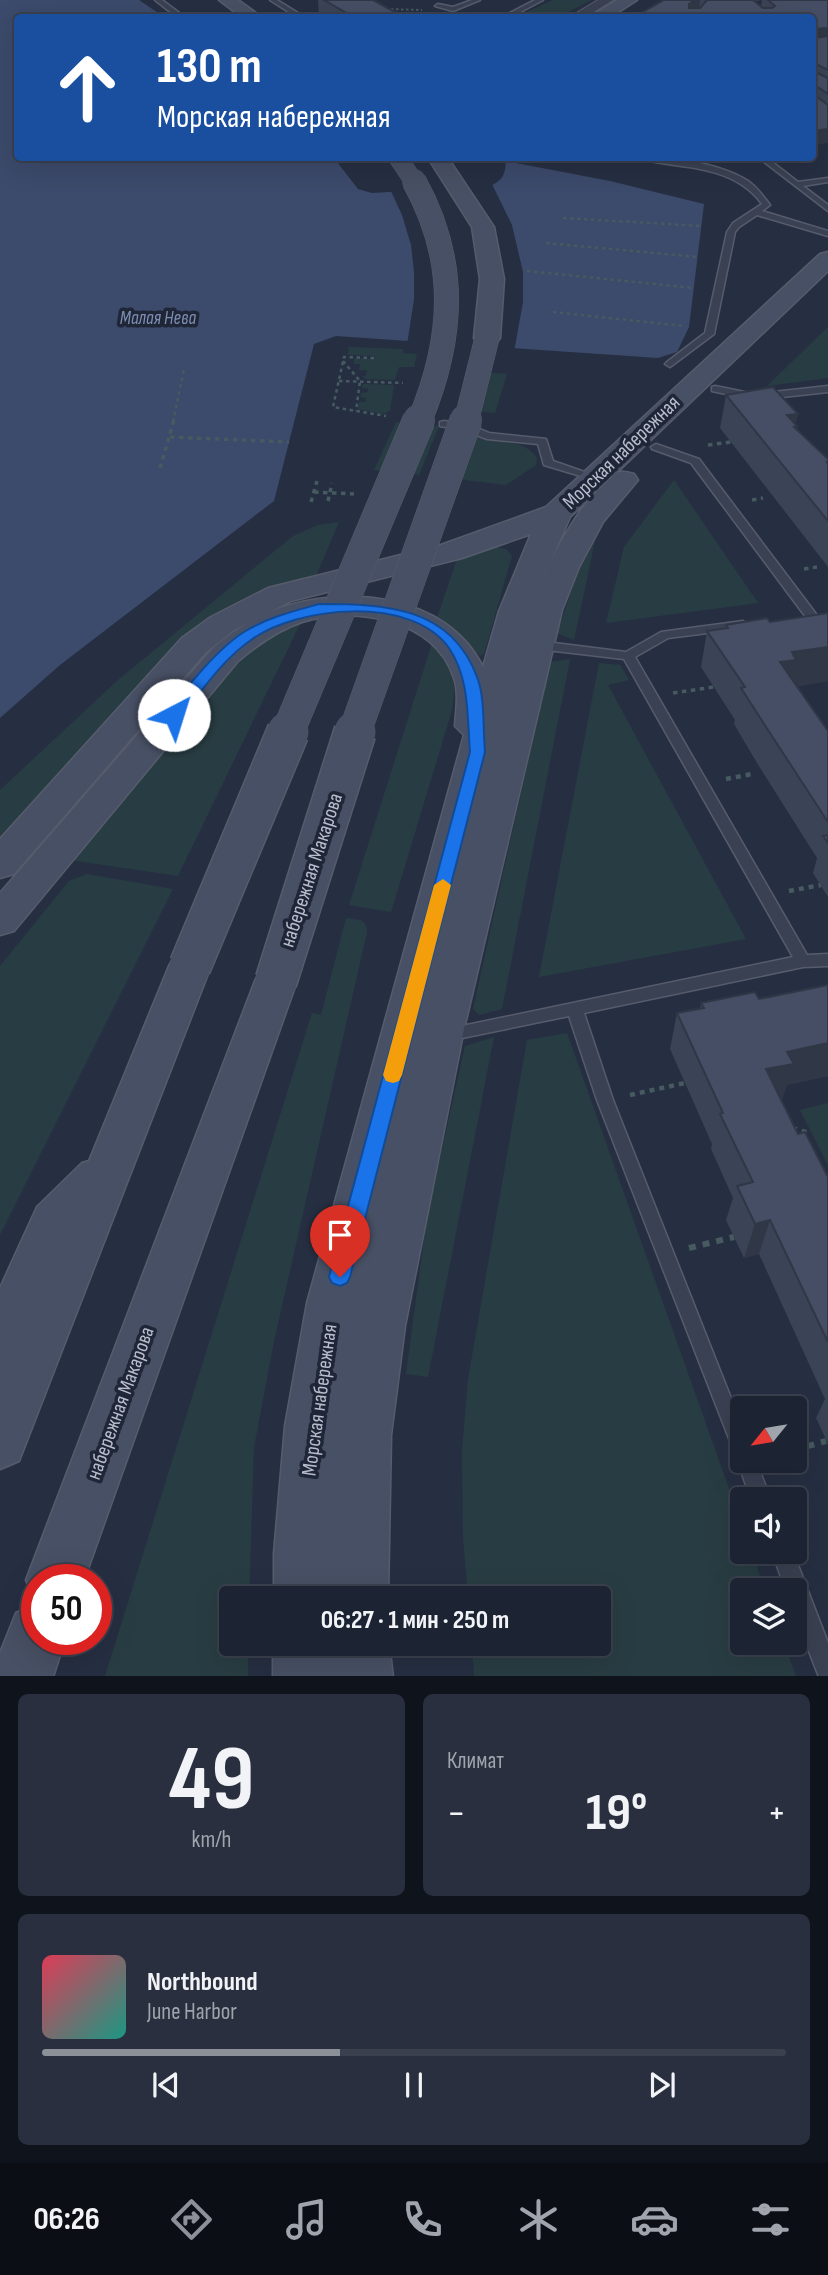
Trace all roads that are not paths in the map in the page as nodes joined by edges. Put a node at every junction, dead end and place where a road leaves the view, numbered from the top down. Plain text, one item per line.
1 (158, 0) edge
2 (273, 0) edge
3 (477, 0) edge
4 (540, 0) edge
5 (607, 0) edge
6 (629, 0) edge
7 (438, 6) dead end
8 (225, 8) edge
9 (177, 14) edge
10 (243, 14) edge
11 (296, 14) edge
12 (511, 14) edge
13 (581, 14) edge
14 (603, 14) edge
15 (400, 161) edge
16 (440, 161) edge
17 (464, 161) edge
18 (660, 161) edge
19 (767, 161) edge
20 (828, 180) edge
21 (797, 184) junction
22 (828, 209) edge
23 (757, 212) junction
24 (483, 227) junction
25 (828, 234) edge
26 (828, 259) edge
27 (828, 285) edge
28 (670, 364) dead end
29 (715, 389) junction
30 (828, 389) edge
31 (444, 424) dead end
32 (656, 447) junction
33 (594, 477) junction
34 (557, 513) junction
35 (828, 615) edge
36 (812, 617) junction
37 (799, 618) edge
38 (759, 623) edge
39 (538, 645) junction
40 (628, 656) junction
41 (477, 752) junction
42 (0, 864) edge
43 (0, 920) edge
44 (828, 960) edge
45 (803, 961) junction
46 (574, 1008) junction
47 (442, 1029) junction
48 (111, 1167) junction
49 (0, 1347) edge
50 (730, 1420) edge
51 (0, 1441) edge
52 (61, 1564) edge
53 (787, 1564) edge
54 (303, 1586) edge
55 (359, 1586) edge
56 (30, 1655) edge
57 (303, 1656) edge
58 (360, 1656) edge
59 (828, 1672) edge
60 (22, 1676) edge
61 (304, 1676) edge
62 (362, 1676) edge

1 - 9 lane
2 - 11 lane
3 - 7 lane
4 - 12 lane
5 - 13 street
6 - 14 main road
8 - 10 main road
15 - 48 main road, bridge
16 - 24 main road, набережная Макарова
17 - 24 main road
18 - 23 lane
19 - 21 lane
20 - 21 lane
21 - 22 lane
23 - 25 lane
23 - 28 lane
24 - 52 main road, набережная Макарова, bridge
26 - 33 main road, Морская набережная
27 - 29 main road, Морская набережная
29 - 30 lane
29 - 32 main road, Морская набережная
31 - 33 lane
32 - 36 lane
32 - 39 main road, Морская набережная
33 - 34 main road, Морская набережная
34 - 41 main road, Морская набережная
34 - 42 main road
35 - 36 lane
36 - 37 lane
38 - 40 lane
39 - 40 lane
39 - 47 main road, Морская набережная
40 - 45 lane
41 - 43 main road
41 - 54 main road, Морская набережная
44 - 45 lane
45 - 46 lane
46 - 47 lane
46 - 50 lane
47 - 55 main road, Морская набережная
48 - 49 main road
48 - 51 main road
53 - 59 lane
56 - 60 main road
57 - 61 main road
58 - 62 main road

